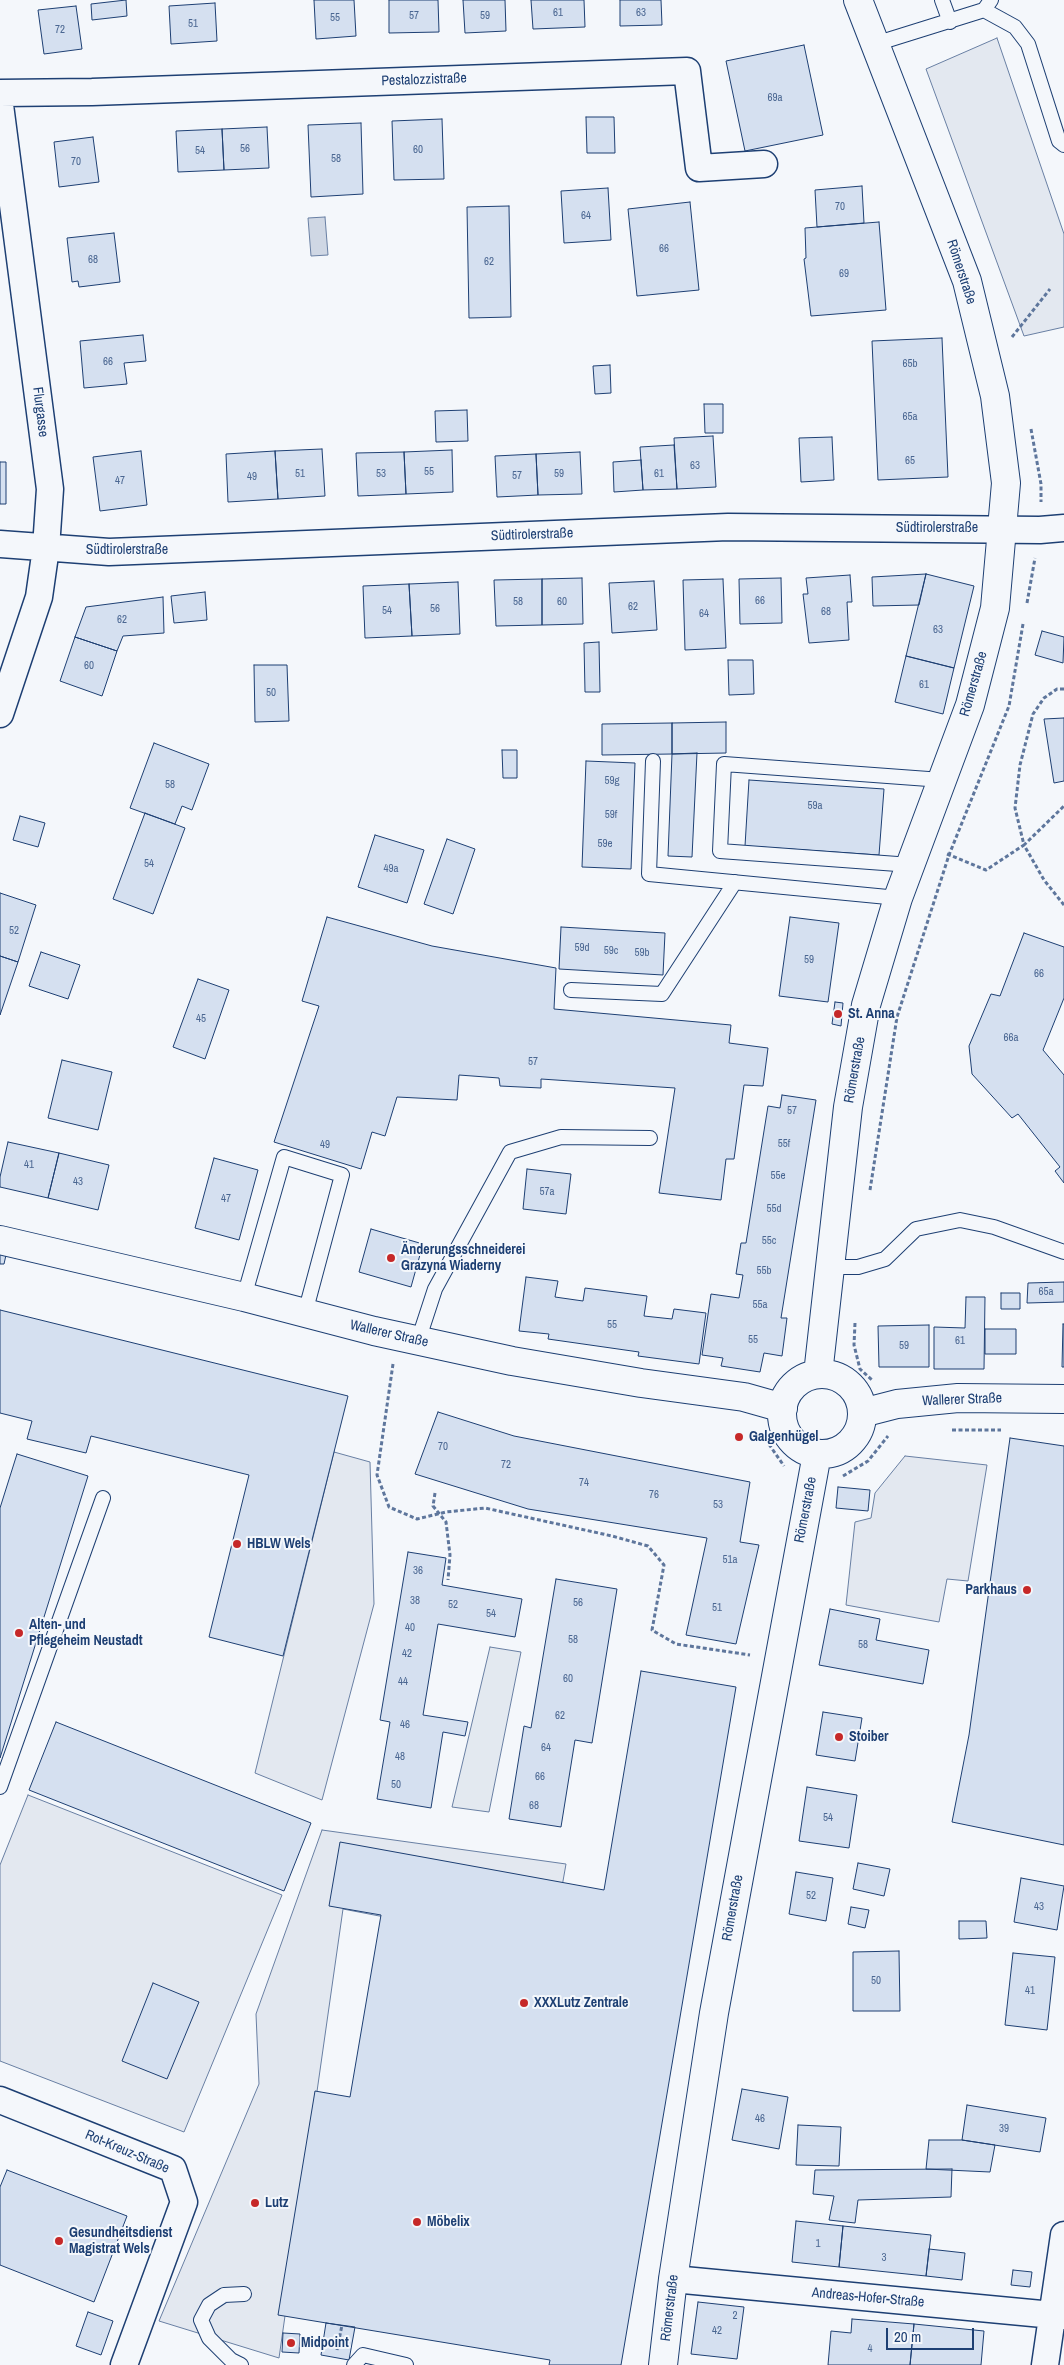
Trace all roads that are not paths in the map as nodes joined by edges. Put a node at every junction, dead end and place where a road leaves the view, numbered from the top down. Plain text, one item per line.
1 (858, 0) edge
2 (942, 0) edge
3 (988, 5) edge
4 (950, 22) junction
5 (875, 44) junction
6 (0, 93) edge
7 (0, 105) edge
8 (1064, 145) edge
9 (764, 164) dead end
10 (1003, 528) junction
11 (1064, 528) edge
12 (0, 544) edge
13 (46, 548) junction
14 (0, 714) edge
15 (653, 761) dead end
16 (942, 780) junction
17 (915, 853) junction
18 (735, 882) junction
19 (898, 898) junction
20 (571, 990) dead end
21 (650, 1138) dead end
22 (0, 1240) edge
23 (1064, 1252) edge
24 (831, 1267) junction
25 (244, 1297) junction
26 (305, 1313) junction
27 (418, 1341) junction
28 (818, 1374) junction
29 (1064, 1399) edge
30 (783, 1408) junction
31 (862, 1414) junction
32 (817, 1454) junction
33 (103, 1498) dead end
34 (0, 1787) edge
35 (0, 2100) edge
36 (1064, 2235) edge
37 (673, 2279) junction
38 (244, 2294) dead end
39 (1058, 2316) edge
40 (124, 2365) edge
41 (241, 2365) edge
42 (354, 2365) edge
43 (406, 2365) edge
44 (663, 2365) edge
45 (1045, 2365) edge

1 - 5 main road, Römerstraße
2 - 4 lane
3 - 4 lane
3 - 8 lane
4 - 5 lane
5 - 10 main road, Römerstraße
6 - 9 street, Pestalozzistraße
7 - 13 street, Flurgasse
10 - 11 street, Südtirolerstraße
10 - 13 street, Südtirolerstraße
10 - 16 main road, Römerstraße
12 - 13 street, Südtirolerstraße
13 - 14 street, Flurgasse
15 - 18 lane
16 - 17 main road, Römerstraße
16 - 17 lane
17 - 19 main road, Römerstraße
18 - 19 lane
18 - 20 lane
19 - 24 main road, Römerstraße
21 - 27 lane
22 - 25 main road, Wallerer Straße
23 - 24 lane
24 - 28 main road, Römerstraße
25 - 26 main road, Wallerer Straße
25 - 26 lane
26 - 27 main road, Wallerer Straße
27 - 30 main road, Wallerer Straße
28 - 30 main road
28 - 31 main road
29 - 31 main road, Wallerer Straße
30 - 32 main road
31 - 32 main road
32 - 37 main road, Römerstraße
33 - 34 lane
35 - 40 street, Rot-Kreuz-Straße
36 - 39 street
37 - 39 street, Andreas-Hofer-Straße
37 - 44 main road, Römerstraße
38 - 41 lane
39 - 45 street
42 - 43 lane

